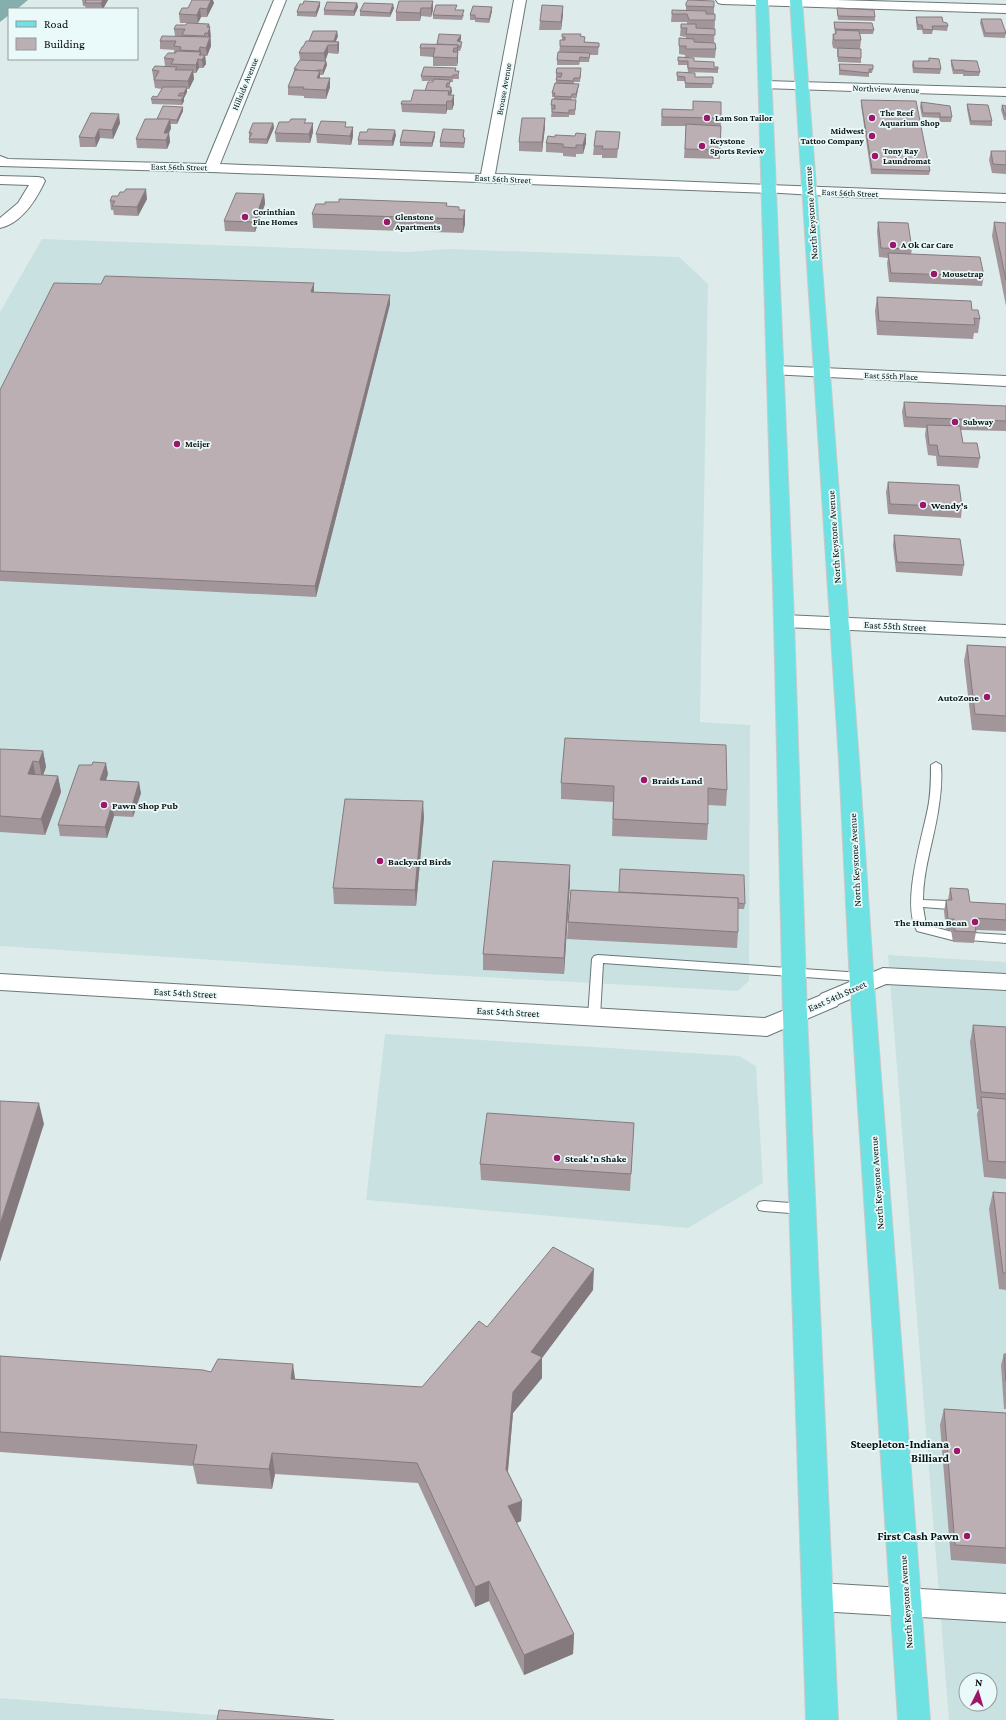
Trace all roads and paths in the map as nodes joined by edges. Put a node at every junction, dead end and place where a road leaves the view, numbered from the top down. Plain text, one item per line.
1 (280, 0) edge
2 (520, 0) edge
3 (722, 0) edge
4 (762, 1) edge
5 (796, 1) edge
6 (1006, 9) edge
7 (765, 85) junction
8 (802, 86) junction
9 (1006, 92) edge
10 (0, 160) edge
11 (211, 168) junction
12 (487, 178) junction
13 (0, 180) edge
14 (769, 189) junction
15 (810, 192) junction
16 (1006, 198) edge
17 (0, 224) edge
18 (776, 372) junction
19 (822, 374) junction
20 (1006, 381) edge
21 (784, 621) junction
22 (840, 623) junction
23 (1006, 631) edge
24 (936, 765) dead end
25 (917, 903) junction
26 (949, 905) edge
27 (952, 936) dead end
28 (973, 937) edge
29 (1006, 939) edge
30 (794, 973) junction
31 (862, 981) junction
32 (0, 982) edge
33 (1006, 982) edge
34 (795, 1015) junction
35 (594, 1017) junction
36 (764, 1206) dead end
37 (803, 1209) junction
38 (818, 1597) junction
39 (906, 1602) junction
40 (1006, 1608) edge
41 (822, 1720) edge
42 (914, 1720) edge

1 - 11 street, Hillside Avenue
2 - 12 street, Brouse Avenue
3 - 4 street
4 - 5 street
4 - 7 main road
5 - 6 street
5 - 8 main road, North Keystone Avenue
7 - 8 street, Northview Avenue
7 - 14 main road
8 - 9 street, Northview Avenue
8 - 15 main road, North Keystone Avenue
10 - 11 street, East 56th Street
11 - 12 street, East 56th Street
12 - 14 street, East 56th Street
13 - 17 street
14 - 15 street, East 56th Street
14 - 18 main road
15 - 16 street, East 56th Street
15 - 19 main road, North Keystone Avenue
18 - 19 street, East 55th Place
18 - 21 main road
19 - 20 street, East 55th Place
19 - 22 main road, North Keystone Avenue
21 - 22 street, East 55th Street
21 - 30 main road
22 - 23 street, East 55th Street
22 - 31 main road, North Keystone Avenue
24 - 25 lane
25 - 26 lane
25 - 27 lane
28 - 29 lane
30 - 31 lane
30 - 34 main road
30 - 35 lane
31 - 33 street, East 54th Street
31 - 34 street, East 54th Street
31 - 39 main road, North Keystone Avenue
32 - 35 street, East 54th Street
34 - 35 street, East 54th Street
34 - 37 main road
36 - 37 lane
37 - 38 main road
38 - 39 street
38 - 41 main road
39 - 40 street
39 - 42 main road, North Keystone Avenue

